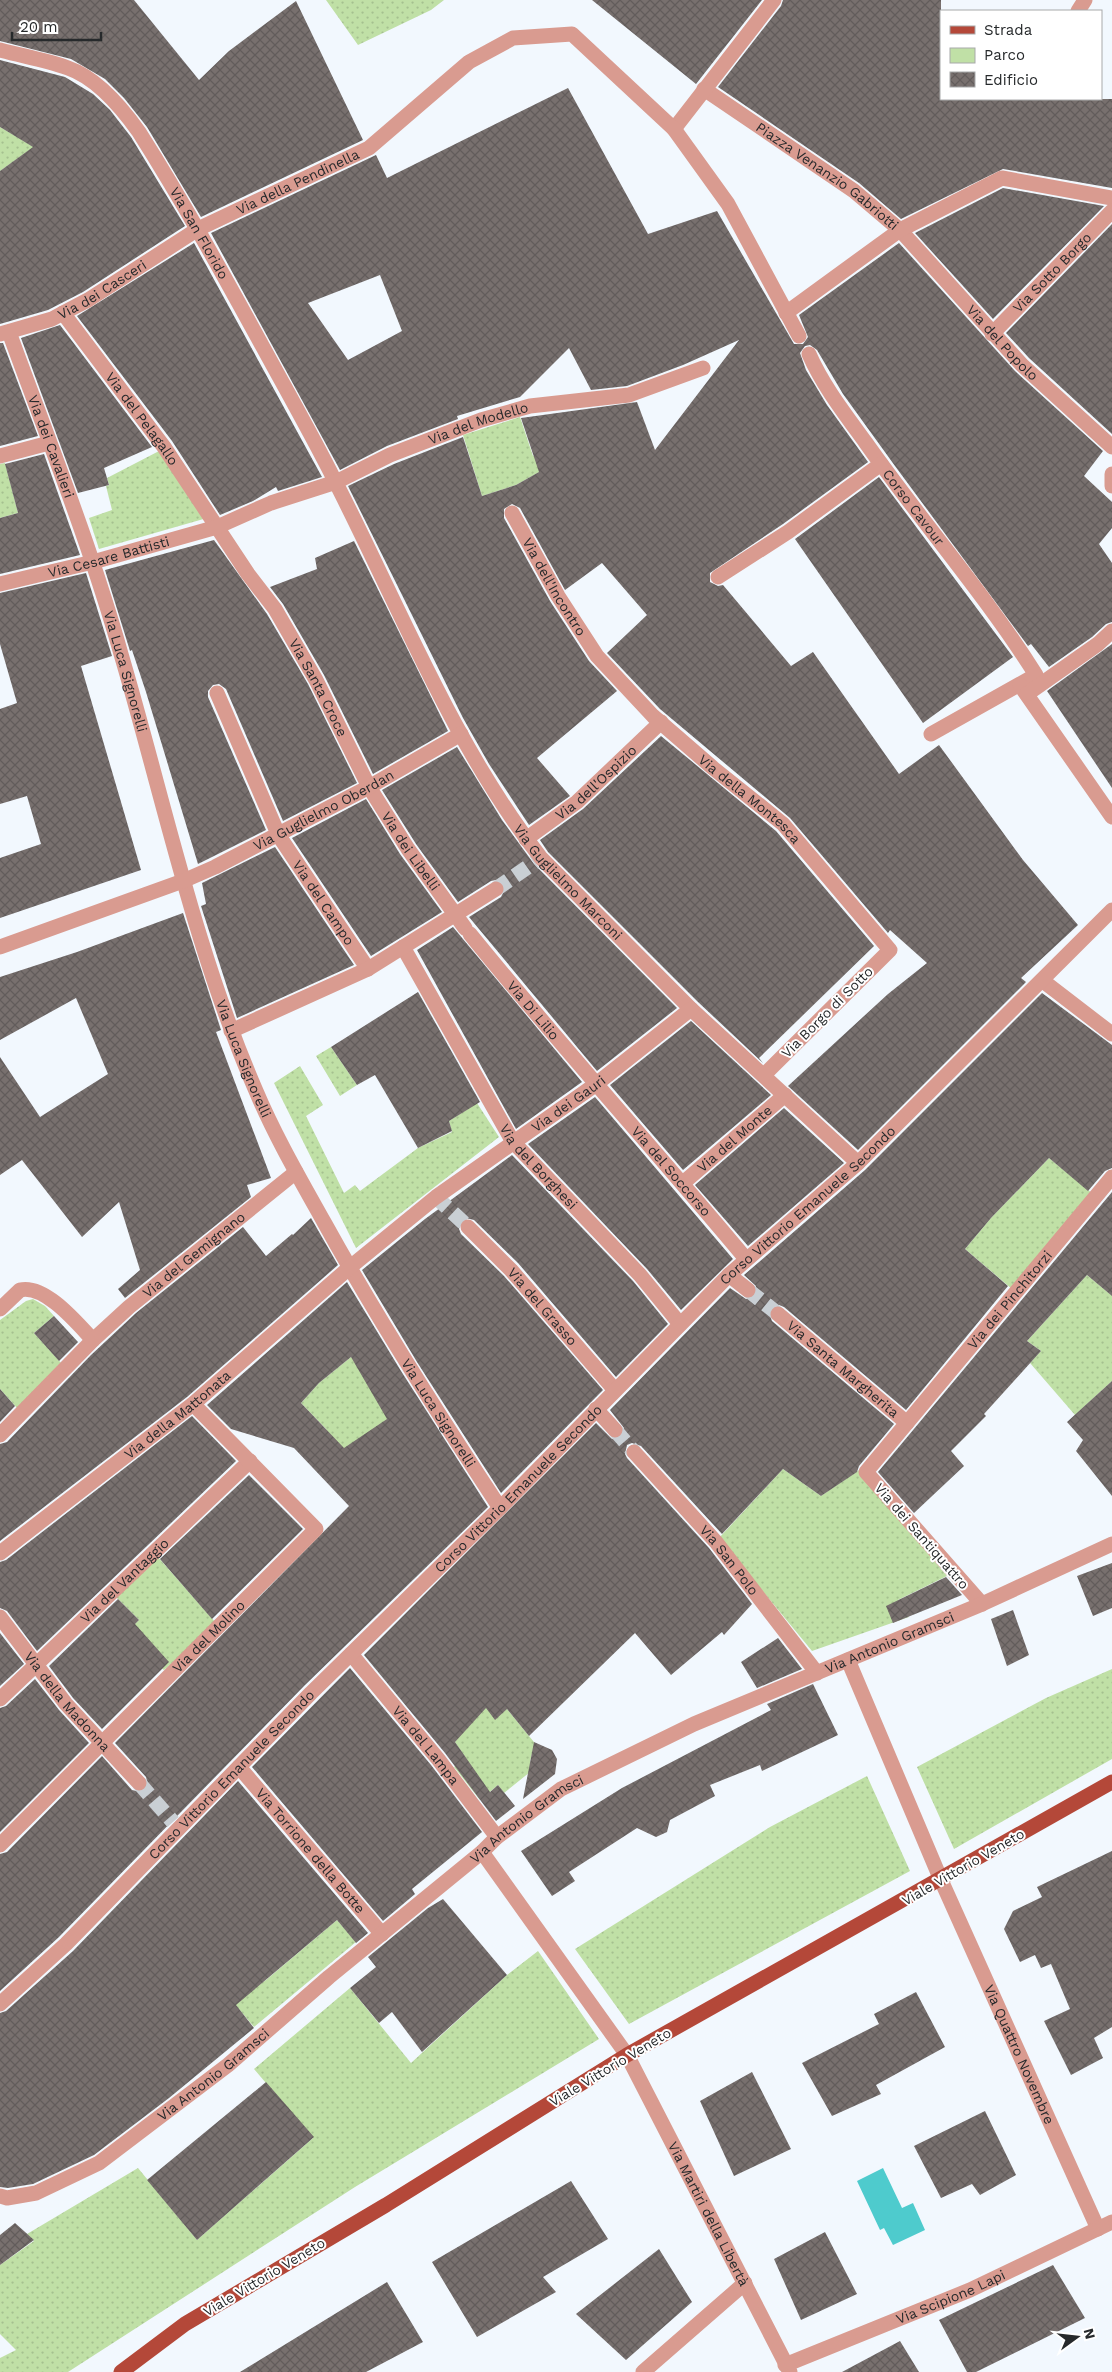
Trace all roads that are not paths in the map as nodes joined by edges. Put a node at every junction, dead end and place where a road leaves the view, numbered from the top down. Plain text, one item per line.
1 (774, 0) edge
2 (0, 50) edge
3 (704, 89) junction
4 (674, 129) junction
5 (1112, 198) edge
6 (1112, 211) edge
7 (198, 229) junction
8 (900, 230) junction
9 (784, 310) junction
10 (63, 313) junction
11 (4, 333) edge
12 (992, 334) junction
13 (799, 336) dead end
14 (809, 354) dead end
15 (703, 368) dead end
16 (49, 443) junction
17 (1112, 446) edge
18 (0, 456) edge
19 (881, 464) junction
20 (1112, 474) edge
21 (336, 482) junction
22 (1112, 486) edge
23 (512, 513) dead end
24 (217, 527) junction
25 (362, 538) joint
26 (93, 562) junction
27 (718, 577) dead end
28 (0, 584) edge
29 (262, 591) joint
30 (1112, 631) edge
31 (600, 659) joint
32 (1023, 690) junction
33 (216, 693) dead end
34 (661, 722) junction
35 (461, 734) junction
36 (931, 734) dead end
37 (369, 787) junction
38 (1112, 817) edge
39 (279, 836) junction
40 (526, 839) junction
41 (183, 881) junction
42 (496, 888) tunnel mouth
43 (1112, 910) edge
44 (453, 914) junction
45 (0, 947) edge
46 (403, 947) junction
47 (890, 950) joint
48 (368, 969) junction
49 (1043, 981) junction
50 (690, 1009) junction
51 (231, 1031) junction
52 (1112, 1034) edge
53 (764, 1075) junction
54 (595, 1085) junction
55 (785, 1095) junction
56 (513, 1142) junction
57 (858, 1163) junction
58 (296, 1172) junction
59 (1112, 1177) edge
60 (683, 1184) junction
61 (468, 1227) tunnel mouth
62 (746, 1259) junction
63 (349, 1268) junction
64 (729, 1275) junction
65 (748, 1290) tunnel mouth
66 (0, 1309) edge
67 (778, 1314) tunnel mouth
68 (680, 1324) junction
69 (93, 1340) junction
70 (614, 1389) junction
71 (193, 1404) junction
72 (596, 1409) junction
73 (907, 1422) junction
74 (615, 1430) tunnel mouth
75 (0, 1435) edge
76 (634, 1452) tunnel mouth
77 (250, 1461) junction
78 (500, 1508) junction
79 (1112, 1544) edge
80 (0, 1553) edge
81 (982, 1604) junction
82 (0, 1616) edge
83 (351, 1654) junction
84 (848, 1660) junction
85 (36, 1666) junction
86 (816, 1673) junction
87 (0, 1699) edge
88 (101, 1744) junction
89 (239, 1767) junction
90 (1112, 1782) edge
91 (139, 1783) tunnel mouth
92 (497, 1837) junction
93 (0, 1845) edge
94 (482, 1852) junction
95 (941, 1880) junction
96 (382, 1934) junction
97 (0, 2004) edge
98 (627, 2055) junction
99 (4, 2197) edge
100 (1105, 2225) edge
101 (746, 2283) junction
102 (787, 2368) edge
103 (121, 2372) edge
104 (643, 2372) edge

1 - 3 street
2 - 7 street, Via San Florido
3 - 4 street
3 - 8 street, Piazza Venanzio Gabriotti
4 - 7 street, Via della Pendinella
4 - 9 street
5 - 8 street
6 - 12 street, Via Sotto Borgo
7 - 10 street, Via dei Casceri
7 - 21 street, Via San Florido
8 - 9 street, Piazza Venanzio Gabriotti
8 - 12 street, Via del Popolo
9 - 13 street
10 - 11 street, Via dei Casceri
10 - 24 street, Via del Pelagallo
11 - 16 street, Via dei Cavalieri
12 - 17 street, Via del Popolo
14 - 19 street, Corso Cavour
15 - 21 street, Via del Modello
16 - 18 street
16 - 26 street, Via dei Cavalieri
19 - 27 street
19 - 32 street, Corso Cavour
20 - 22 street
21 - 24 street, Via del Modello
21 - 25 street, Via San Florido
23 - 31 street, Via dell'Incontro
24 - 26 street, Via Cesare Battisti
24 - 29 street, Via del Pelagallo
25 - 35 street, Via Guglielmo Marconi
26 - 28 street, Via Cesare Battisti
26 - 41 street, Via Luca Signorelli
29 - 37 street, Via Santa Croce
30 - 32 street
31 - 34 street, Via della Montesca
32 - 36 street
32 - 38 street
33 - 39 street, Via del Campo
34 - 40 street, Via dell'Ospizio
34 - 47 street, Via della Montesca
35 - 37 street, Via Guglielmo Oberdan
35 - 40 street, Via Guglielmo Marconi
37 - 39 street, Via Guglielmo Oberdan
37 - 44 street, Via dei Libelli
39 - 41 street, Via Guglielmo Oberdan
39 - 48 street, Via del Campo
40 - 50 street, Via Guglielmo Marconi
41 - 45 street, Via Guglielmo Oberdan
41 - 51 street, Via Luca Signorelli
42 - 44 street
43 - 49 street, Corso Vittorio Emanuele Secondo
44 - 46 street
44 - 54 street, Via Di Lilio
46 - 48 street
46 - 56 street, Via del Borghesi
47 - 53 street, Via Borgo di Sotto
48 - 51 street
49 - 52 street
49 - 57 street, Corso Vittorio Emanuele Secondo
50 - 53 street, Via Guglielmo Marconi
50 - 54 street, Via dei Gauri
51 - 58 street, Via Luca Signorelli
53 - 55 street, Via Guglielmo Marconi
54 - 56 street, Via dei Gauri
54 - 60 street, Via del Soccorso
55 - 57 street, Via Guglielmo Marconi
55 - 60 street, Via del Monte
56 - 63 street, Via dei Gauri
56 - 68 street, Via del Borghesi
57 - 62 street, Corso Vittorio Emanuele Secondo
58 - 63 street, Via Luca Signorelli
58 - 69 street, Via del Gemignano
59 - 73 street, Via dei Pinchitorzi
60 - 62 street, Via del Soccorso
61 - 70 street, Via del Grasso
62 - 64 street, Corso Vittorio Emanuele Secondo
63 - 71 street, Via della Mattonata
63 - 78 street, Via Luca Signorelli
64 - 65 street
64 - 68 street, Corso Vittorio Emanuele Secondo
66 - 69 street
67 - 73 street, Via Santa Margherita
68 - 70 street, Corso Vittorio Emanuele Secondo
69 - 75 street, Via del Gemignano
70 - 72 street, Corso Vittorio Emanuele Secondo
71 - 77 street
71 - 80 street, Via della Mattonata
72 - 74 street
72 - 78 street, Corso Vittorio Emanuele Secondo
73 - 81 street, Via dei Santiquattro
76 - 86 street, Via San Polo
77 - 85 street, Via del Vantaggio
77 - 88 street, Via del Molino
78 - 83 street, Corso Vittorio Emanuele Secondo
79 - 81 street, Via Antonio Gramsci
81 - 84 street, Via Antonio Gramsci
82 - 85 street, Via della Madonna
83 - 89 street, Corso Vittorio Emanuele Secondo
83 - 92 street, Via del Lampa
84 - 86 street, Via Antonio Gramsci
84 - 95 street, Via Quattro Novembre
85 - 87 street, Via del Vantaggio
85 - 88 street, Via della Madonna
86 - 92 street, Via Antonio Gramsci
88 - 91 street, Via della Madonna
88 - 93 street, Via del Molino
89 - 96 street, Via Torrione della Botte
89 - 97 street, Corso Vittorio Emanuele Secondo
90 - 95 main road, Viale Vittorio Veneto
92 - 94 street, Via Antonio Gramsci
94 - 96 street, Via Antonio Gramsci
94 - 98 street, Via Martiri della Libertà
95 - 98 main road, Viale Vittorio Veneto
95 - 100 street, Via Quattro Novembre
96 - 99 street, Via Antonio Gramsci
98 - 101 street, Via Martiri della Libertà
98 - 103 main road, Viale Vittorio Veneto
100 - 102 street, Via Scipione Lapi
101 - 102 street, Via Martiri della Libertà
101 - 104 street

